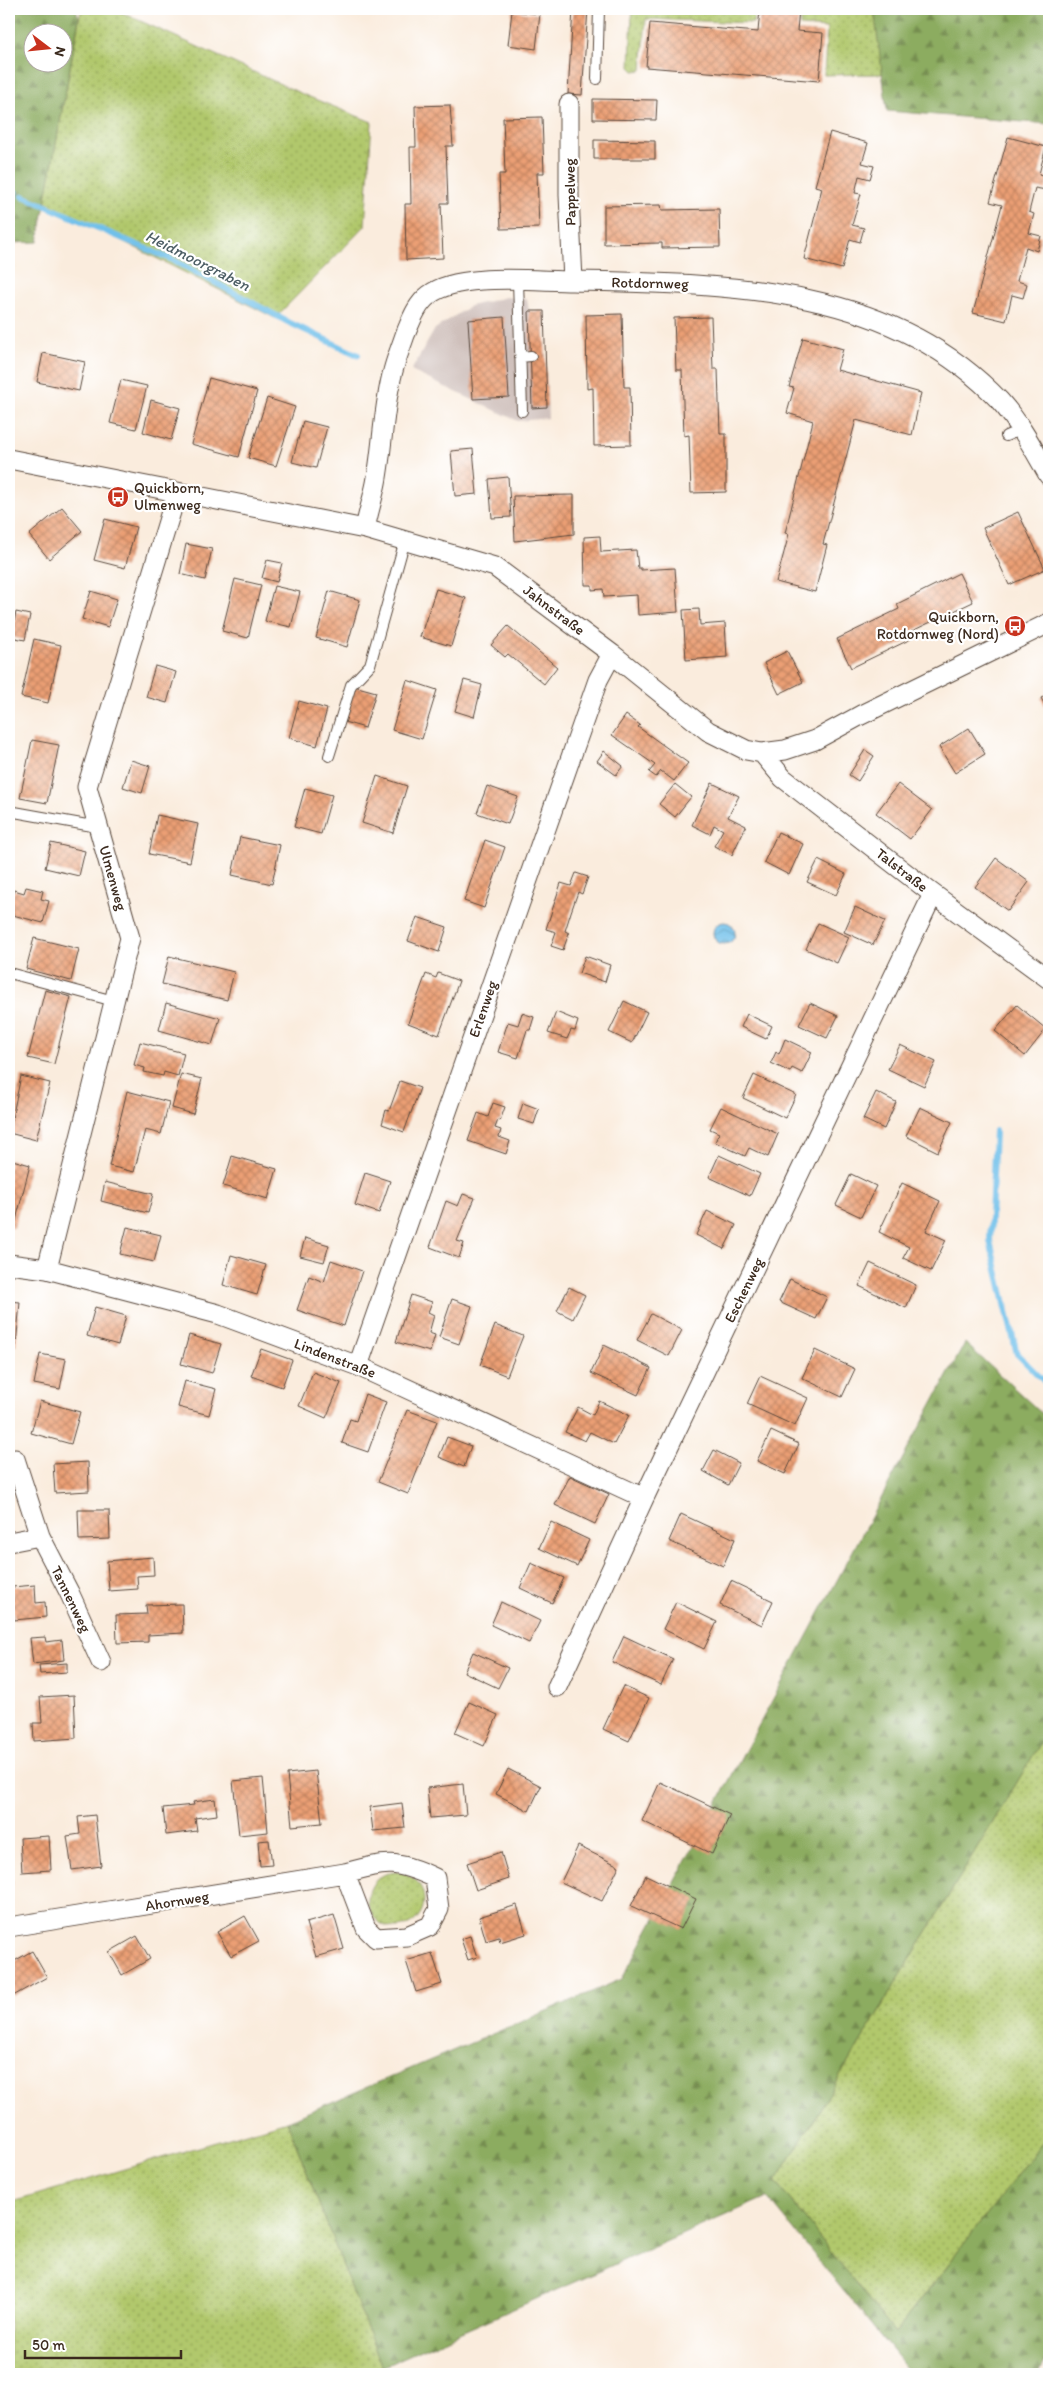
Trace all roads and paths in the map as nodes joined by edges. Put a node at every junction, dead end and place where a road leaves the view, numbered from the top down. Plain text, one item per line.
1 (599, 9) edge
2 (597, 79) dead end
3 (569, 104) dead end
4 (518, 280) junction
5 (573, 281) junction
6 (522, 411) dead end
7 (9, 459) edge
8 (1049, 476) edge
9 (177, 492) junction
10 (365, 529) junction
11 (405, 540) junction
12 (1049, 623) edge
13 (612, 654) junction
14 (762, 753) junction
15 (329, 756) dead end
16 (9, 811) edge
17 (98, 827) junction
18 (933, 894) junction
19 (9, 973) edge
20 (1049, 979) edge
21 (114, 1001) junction
22 (9, 1264) edge
23 (47, 1269) junction
24 (358, 1366) junction
25 (15, 1459) dead end
26 (644, 1498) junction
27 (40, 1536) junction
28 (9, 1542) edge
29 (100, 1662) dead end
30 (557, 1687) dead end
31 (345, 1873) junction
32 (9, 1927) edge

1 - 2 lane
3 - 5 street, Pappelweg
4 - 5 street, Rotdornweg
4 - 6 lane
4 - 10 street, Rotdornweg
5 - 8 street, Rotdornweg
7 - 9 street, Jahnstraße
9 - 10 street, Jahnstraße
9 - 17 street, Ulmenweg
10 - 11 street, Jahnstraße
11 - 13 street, Jahnstraße
11 - 15 lane
12 - 14 street, Jahnstraße
13 - 14 street, Jahnstraße
13 - 24 street, Erlenweg
14 - 18 street, Talstraße
16 - 17 lane
17 - 21 street, Ulmenweg
18 - 20 street, Talstraße
18 - 26 street, Eschenweg
19 - 21 lane
21 - 23 street, Ulmenweg
22 - 23 street, Lindenstraße
23 - 24 street, Lindenstraße
24 - 26 street, Lindenstraße
25 - 27 street, Tannenweg
26 - 30 street, Eschenweg
27 - 28 street
27 - 29 street, Tannenweg
31 - 31 street, Ahornweg
31 - 32 street, Ahornweg

